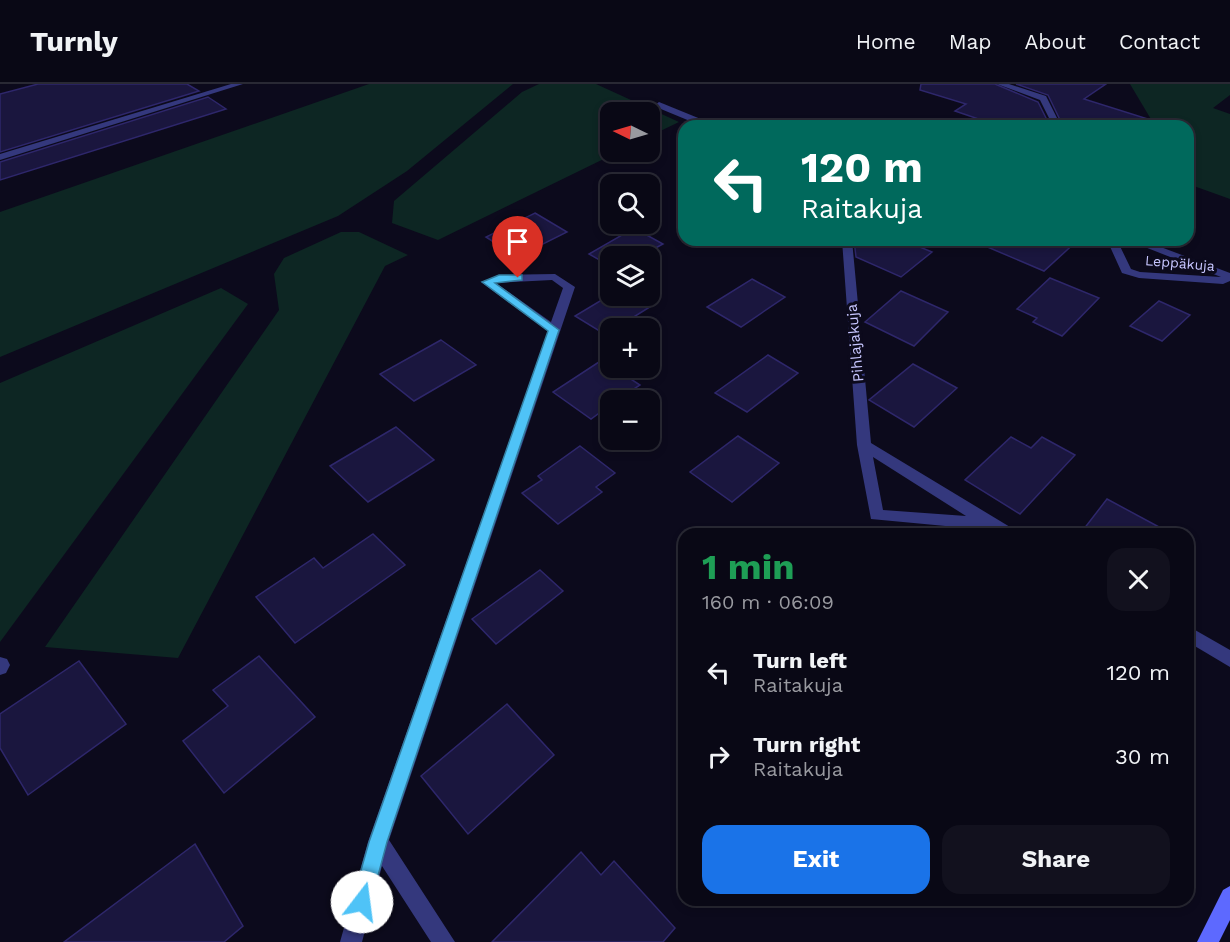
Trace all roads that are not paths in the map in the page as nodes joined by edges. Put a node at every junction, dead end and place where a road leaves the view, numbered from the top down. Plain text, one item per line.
1 (239, 84) edge
2 (1001, 84) edge
3 (1036, 84) edge
4 (1042, 98) junction
5 (660, 105) edge
6 (695, 120) edge
7 (1054, 120) edge
8 (0, 157) edge
9 (847, 246) edge
10 (1115, 246) edge
11 (1148, 246) edge
12 (1229, 277) edge
13 (554, 330) junction
14 (864, 445) junction
15 (990, 524) junction
16 (998, 528) edge
17 (1194, 637) edge
18 (1230, 659) edge
19 (378, 842) junction
20 (1230, 897) edge
21 (351, 942) edge
22 (444, 942) edge
23 (1209, 942) edge

1 - 8 street
2 - 4 street
3 - 4 street
4 - 7 street
5 - 6 street
9 - 14 street, Pihlajakuja
10 - 12 street, Leppäkuja
11 - 12 street, Leppäkuja
13 - 13 street
13 - 19 street
14 - 15 street, Pihlajakuja
14 - 15 street, Pihlajakuja
15 - 16 street, Pihlajakuja
17 - 18 street
19 - 21 street
19 - 22 street
20 - 23 main road

